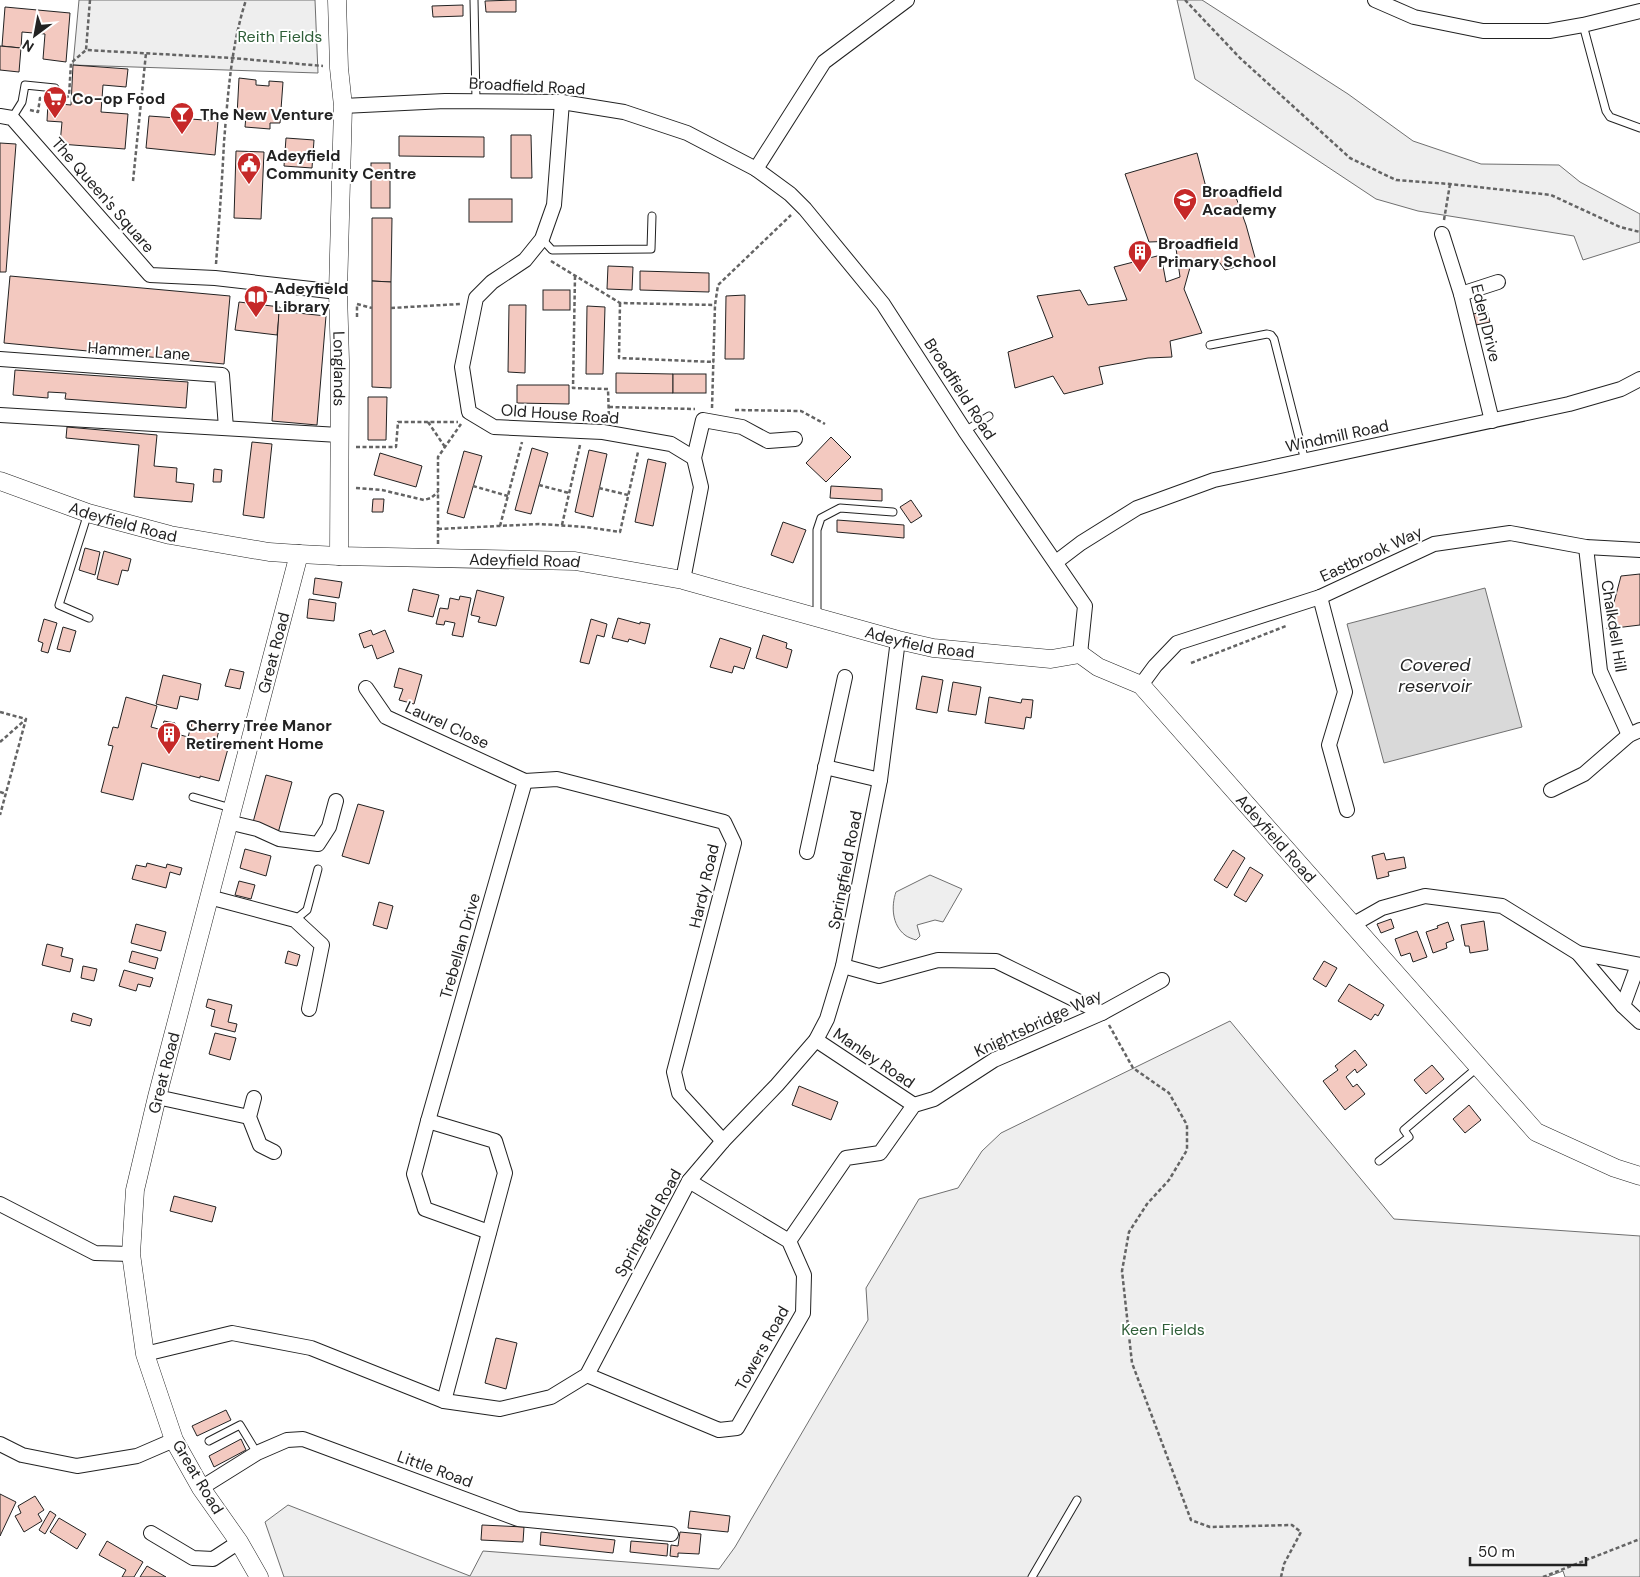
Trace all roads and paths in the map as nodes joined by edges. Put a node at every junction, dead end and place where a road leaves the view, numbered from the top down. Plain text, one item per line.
1 (90, 0) edge
2 (246, 0) edge
3 (337, 0) edge
4 (474, 0) edge
5 (907, 0) edge
6 (1185, 0) edge
7 (1375, 0) edge
8 (1640, 11) edge
9 (1584, 25) junction
10 (146, 53) junction
11 (232, 58) junction
12 (339, 68) junction
13 (55, 88) dead end
14 (476, 100) junction
15 (562, 102) junction
16 (343, 106) junction
17 (6, 117) edge
18 (1640, 128) edge
19 (756, 169) junction
20 (133, 181) dead end
21 (1450, 184) junction
22 (802, 206) junction
23 (652, 216) dead end
24 (1640, 232) edge
25 (1442, 234) joint
26 (542, 240) junction
27 (533, 250) junction
28 (575, 276) junction
29 (215, 278) junction
30 (1498, 282) dead end
31 (338, 292) junction
32 (1461, 294) junction
33 (620, 303) junction
34 (716, 305) junction
35 (474, 307) junction
36 (391, 308) dead end
37 (1210, 345) dead end
38 (0, 359) edge
39 (714, 362) junction
40 (1640, 379) edge
41 (609, 406) junction
42 (703, 409) dead end
43 (732, 410) dead end
44 (0, 415) edge
45 (989, 416) dead end
46 (1492, 421) junction
47 (428, 422) junction
48 (712, 422) junction
49 (610, 424) dead end
50 (825, 424) dead end
51 (226, 428) junction
52 (525, 429) junction
53 (584, 431) junction
54 (965, 431) junction
55 (640, 438) junction
56 (795, 439) dead end
57 (339, 441) junction
58 (445, 447) junction
59 (694, 458) junction
60 (1305, 462) junction
61 (0, 481) edge
62 (539, 485) dead end
63 (339, 486) junction
64 (473, 486) dead end
65 (600, 488) dead end
66 (438, 492) junction
67 (569, 493) junction
68 (628, 495) junction
69 (508, 496) junction
70 (893, 512) dead end
71 (88, 513) junction
72 (562, 525) junction
73 (500, 526) junction
74 (438, 529) junction
75 (1586, 547) junction
76 (1640, 550) edge
77 (299, 554) junction
78 (339, 556) junction
79 (438, 558) junction
80 (1056, 562) junction
81 (683, 580) junction
82 (1320, 597) junction
83 (817, 617) junction
84 (89, 618) dead end
85 (1286, 626) dead end
86 (898, 640) junction
87 (1080, 654) junction
88 (1191, 663) dead end
89 (845, 677) dead end
90 (1140, 685) junction
91 (366, 688) dead end
92 (0, 712) edge
93 (26, 719) junction
94 (1635, 733) edge
95 (0, 742) edge
96 (824, 767) junction
97 (880, 780) junction
98 (525, 781) junction
99 (1550, 790) dead end
100 (0, 792) edge
101 (6, 794) junction
102 (192, 796) dead end
103 (336, 800) dead end
104 (1347, 810) dead end
105 (0, 815) edge
106 (230, 815) junction
107 (806, 852) dead end
108 (318, 869) dead end
109 (209, 897) junction
110 (295, 920) junction
111 (1352, 925) junction
112 (1578, 953) junction
113 (1639, 965) edge
114 (843, 966) junction
115 (1162, 980) dead end
116 (1623, 1006) junction
117 (309, 1009) dead end
118 (1102, 1013) junction
119 (1640, 1022) edge
120 (816, 1040) junction
121 (1478, 1067) junction
122 (157, 1097) junction
123 (254, 1098) dead end
124 (914, 1106) junction
125 (249, 1117) junction
126 (428, 1121) junction
127 (724, 1140) junction
128 (274, 1152) dead end
129 (1380, 1161) dead end
130 (1640, 1176) edge
131 (689, 1181) junction
132 (0, 1204) edge
133 (489, 1232) junction
134 (789, 1241) junction
135 (131, 1254) junction
136 (145, 1354) junction
137 (587, 1375) junction
138 (444, 1401) junction
139 (174, 1440) junction
140 (209, 1441) dead end
141 (0, 1444) edge
142 (257, 1453) junction
143 (201, 1488) junction
144 (1077, 1500) dead end
145 (151, 1533) dead end
146 (671, 1534) dead end
147 (1640, 1539) edge
148 (239, 1542) junction
149 (259, 1577) edge
150 (1032, 1577) edge
151 (1281, 1577) edge
152 (1544, 1577) edge

1 - 10 path
2 - 11 path
3 - 12 street, Longlands
4 - 14 lane
5 - 19 street
6 - 21 path
7 - 9 street
8 - 9 street
9 - 18 lane
10 - 11 path
10 - 20 path
11 - 12 path
11 - 29 path
12 - 16 street, Longlands
13 - 17 lane
14 - 15 street, Broadfield Road
14 - 16 street, Broadfield Road
15 - 19 street, Broadfield Road
15 - 26 street, Old House Road
16 - 31 street, Longlands
17 - 29 street, The Queen's Square
19 - 22 street, Broadfield Road
21 - 24 path
21 - 25 path
22 - 34 path
22 - 54 street, Broadfield Road
23 - 26 lane
25 - 32 street, Eden Drive
26 - 27 street, Old House Road
27 - 28 path
27 - 35 street, Old House Road
28 - 33 path
28 - 41 path
29 - 31 street, The Queen's Square
30 - 32 street
31 - 57 street, Longlands
32 - 46 street, Eden Drive
33 - 34 path
33 - 39 path
34 - 39 path
35 - 36 path
35 - 52 street, Old House Road
37 - 60 lane
38 - 51 street, Hammer Lane
39 - 48 path
40 - 46 street, Windmill Road
41 - 42 path
41 - 49 path
43 - 50 path
44 - 51 street
45 - 54 lane
46 - 60 street, Windmill Road
47 - 57 path
47 - 58 path
47 - 58 path
48 - 56 street
48 - 59 street
51 - 57 street
52 - 53 street, Old House Road
52 - 69 path
53 - 55 street, Old House Road
53 - 67 path
54 - 80 street, Broadfield Road
55 - 59 street, Old House Road
55 - 68 path
57 - 63 street, Longlands
58 - 66 path
59 - 81 street
60 - 80 street, Windmill Road
61 - 71 street, Adeyfield Road
62 - 67 path
63 - 66 path
63 - 78 street, Longlands
64 - 69 path
65 - 68 path
66 - 74 path
67 - 72 path
68 - 72 path
69 - 73 path
70 - 83 lane
71 - 77 street, Adeyfield Road
71 - 84 lane
72 - 73 path
73 - 74 path
74 - 79 path
75 - 76 street, Eastbrook Way
75 - 82 street, Eastbrook Way
75 - 94 street, Chalkdell Hill
77 - 78 street, Adeyfield Road
77 - 106 street, Great Road
78 - 79 street, Adeyfield Road
79 - 81 street, Adeyfield Road
80 - 87 street, Broadfield Road
81 - 83 street, Adeyfield Road
82 - 90 street, Eastbrook Way
82 - 104 street
83 - 86 street, Adeyfield Road
85 - 88 path
86 - 87 street, Adeyfield Road
86 - 97 street, Springfield Road
87 - 90 street, Adeyfield Road
89 - 96 street
90 - 111 street, Adeyfield Road
91 - 98 street, Laurel Close
92 - 93 path
93 - 95 path
93 - 101 path
94 - 99 street
96 - 97 street
96 - 107 street
97 - 114 street, Springfield Road
98 - 126 street, Trebellan Drive
98 - 127 street, Hardy Road
100 - 101 path
101 - 105 path
102 - 106 lane
103 - 106 street
106 - 109 street, Great Road
108 - 110 lane
109 - 110 street
109 - 122 street, Great Road
110 - 117 street
111 - 112 street
111 - 121 street, Adeyfield Road
112 - 113 street
112 - 116 street
113 - 116 street
114 - 118 street
114 - 120 street, Springfield Road
115 - 118 street, Knightsbridge Way
116 - 119 street
118 - 124 street, Knightsbridge Way
118 - 151 path
120 - 124 street, Manley Road
120 - 127 street, Springfield Road
121 - 129 lane
121 - 130 street, Adeyfield Road
122 - 125 street
122 - 135 street, Great Road
123 - 125 street
124 - 134 street
125 - 128 street
126 - 133 street, Trebellan Drive
126 - 133 street
127 - 131 street, Springfield Road
131 - 134 street
131 - 137 street, Springfield Road
132 - 135 street
133 - 138 street
134 - 137 street, Towers Road
135 - 136 street, Great Road
136 - 138 street
136 - 139 street, Great Road
137 - 138 street
139 - 141 street
139 - 143 street, Great Road
140 - 142 lane
142 - 143 street, Little Road
142 - 146 street, Little Road
143 - 148 street, Great Road
144 - 150 lane
145 - 148 street
147 - 152 path
148 - 149 street, Great Road

